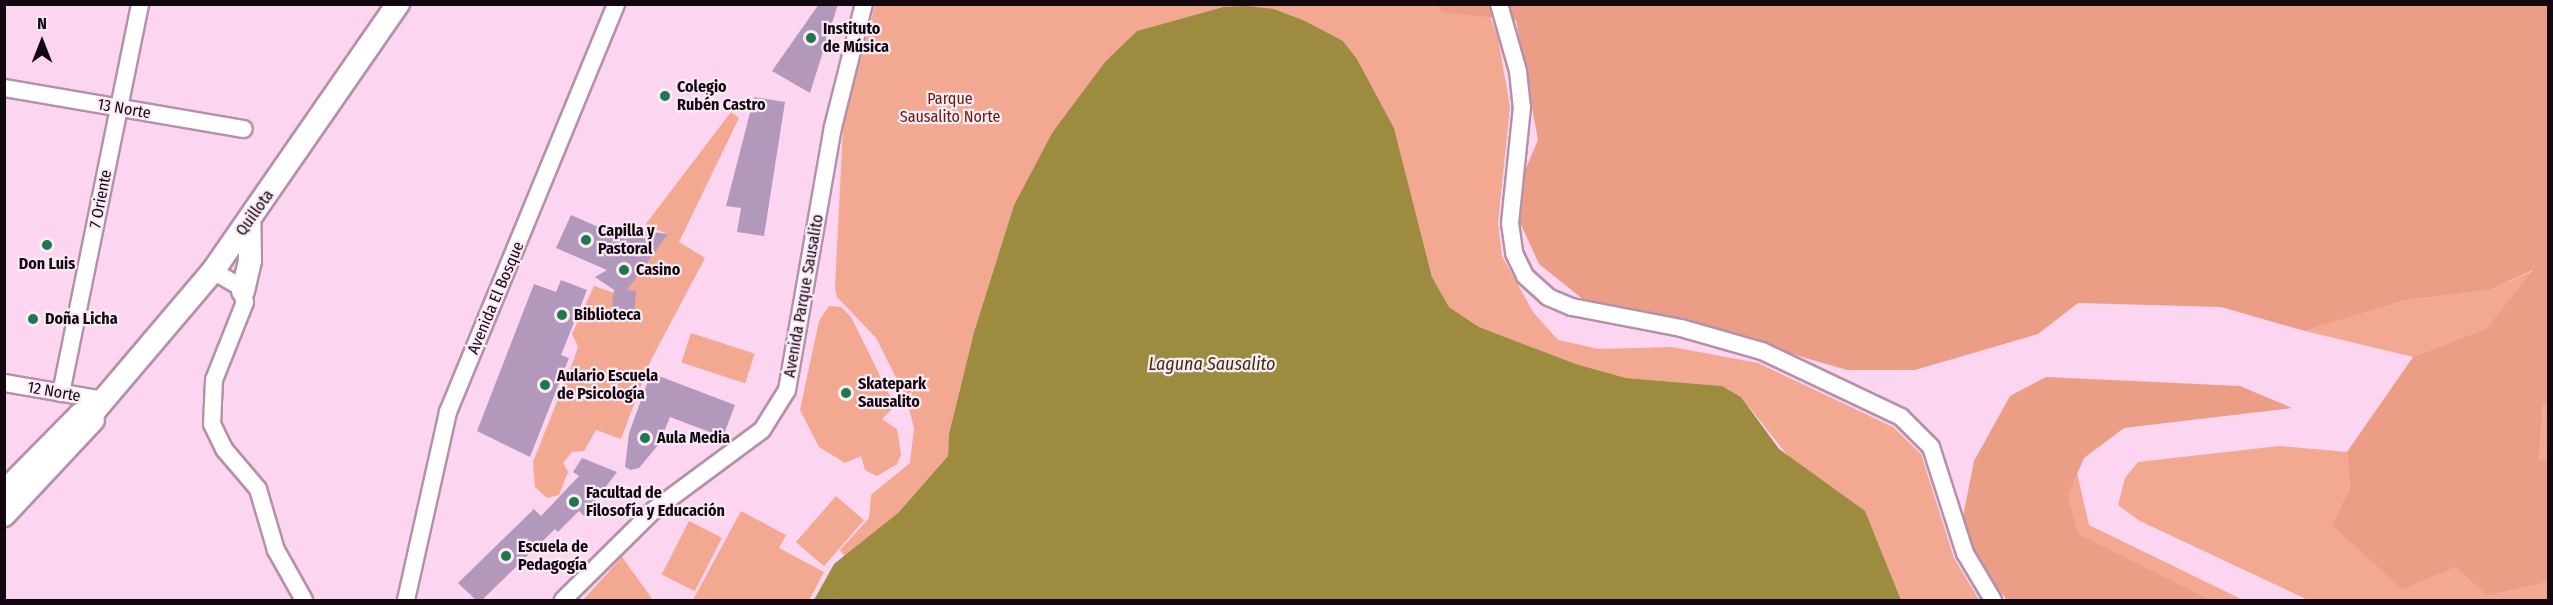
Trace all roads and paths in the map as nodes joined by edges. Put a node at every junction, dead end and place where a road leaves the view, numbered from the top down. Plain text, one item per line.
1 (140, 4) edge
2 (398, 4) edge
3 (616, 4) edge
4 (864, 4) edge
5 (1499, 4) edge
6 (4, 88) edge
7 (119, 108) junction
8 (244, 129) dead end
9 (249, 222) junction
10 (213, 271) junction
11 (243, 291) junction
12 (4, 383) edge
13 (61, 393) junction
14 (99, 405) junction
15 (4, 492) edge
16 (4, 515) edge
17 (304, 600) edge
18 (406, 600) edge
19 (563, 600) edge
20 (1993, 600) edge

1 - 7 street, 7 Oriente
2 - 9 main road, Quillota
3 - 18 street, Avenida El Bosque
4 - 19 street, Avenida Parque Sausalito
5 - 20 street
6 - 7 street, 13 Norte
7 - 8 street, 13 Norte
7 - 13 street, 7 Oriente
9 - 10 main road, Quillota
9 - 11 main road
10 - 11 street
10 - 14 main road, Quillota
11 - 17 street
12 - 13 street, 12 Norte
13 - 14 street, 12 Norte
14 - 15 main road, Quillota
14 - 16 main road, Quillota

